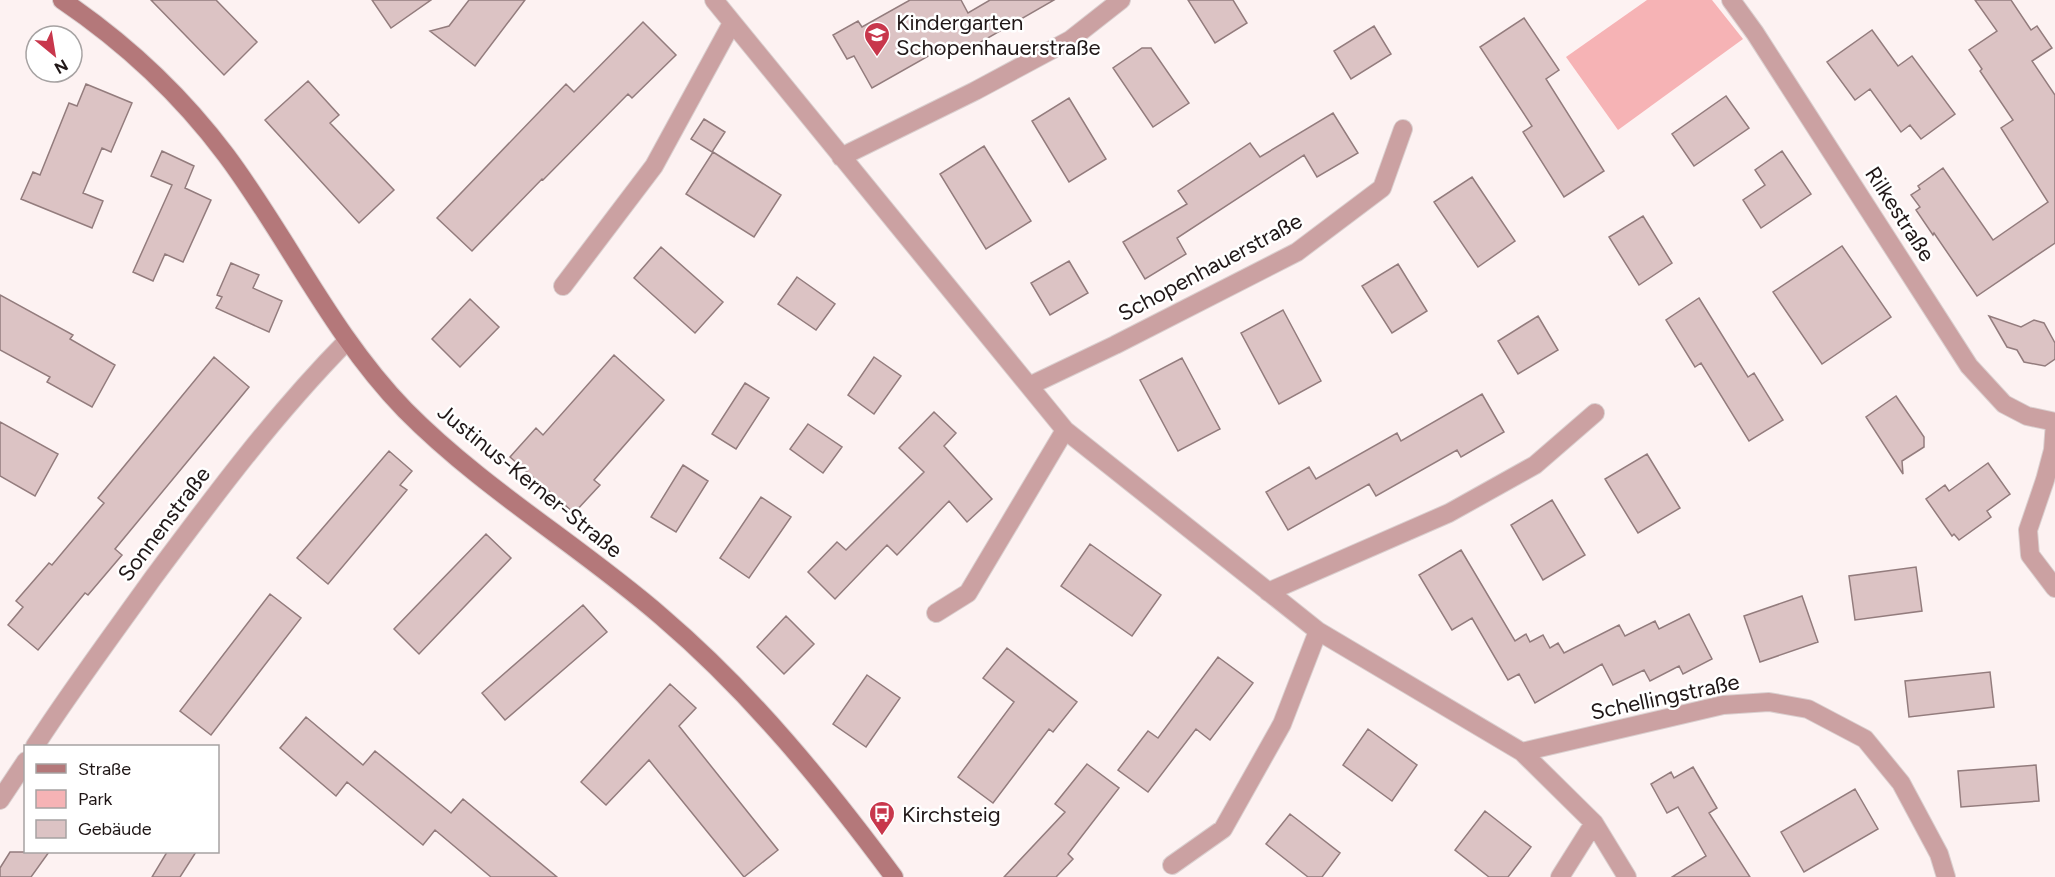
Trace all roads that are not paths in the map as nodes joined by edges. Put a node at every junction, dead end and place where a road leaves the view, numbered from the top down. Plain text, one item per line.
1 (62, 0) edge
2 (714, 0) edge
3 (1121, 0) edge
4 (1731, 0) edge
5 (732, 23) junction
6 (1403, 129) dead end
7 (841, 158) junction
8 (563, 286) dead end
9 (347, 341) junction
10 (1029, 386) junction
11 (1594, 413) dead end
12 (2055, 422) edge
13 (1065, 430) junction
14 (2055, 588) edge
15 (1268, 592) junction
16 (936, 613) dead end
17 (1318, 631) junction
18 (36, 745) edge
19 (1522, 752) junction
20 (24, 764) edge
21 (0, 800) edge
22 (1594, 823) junction
23 (1172, 865) dead end
24 (894, 877) edge
25 (1560, 877) edge
26 (1627, 877) edge
27 (1946, 877) edge

1 - 9 street, Justinus-Kerner-Straße
2 - 5 street
3 - 7 street
4 - 12 street, Rilkestraße
5 - 7 street
5 - 8 street
6 - 10 street, Schopenhauerstraße
7 - 10 street
9 - 18 street, Sonnenstraße
9 - 24 street, Justinus-Kerner-Straße
10 - 13 street
11 - 15 street
12 - 14 street, Rilkestraße
13 - 15 street
13 - 16 street
15 - 17 street
17 - 19 street
17 - 23 street
19 - 22 street
19 - 27 street, Schellingstraße
20 - 21 street
22 - 25 street
22 - 26 street

